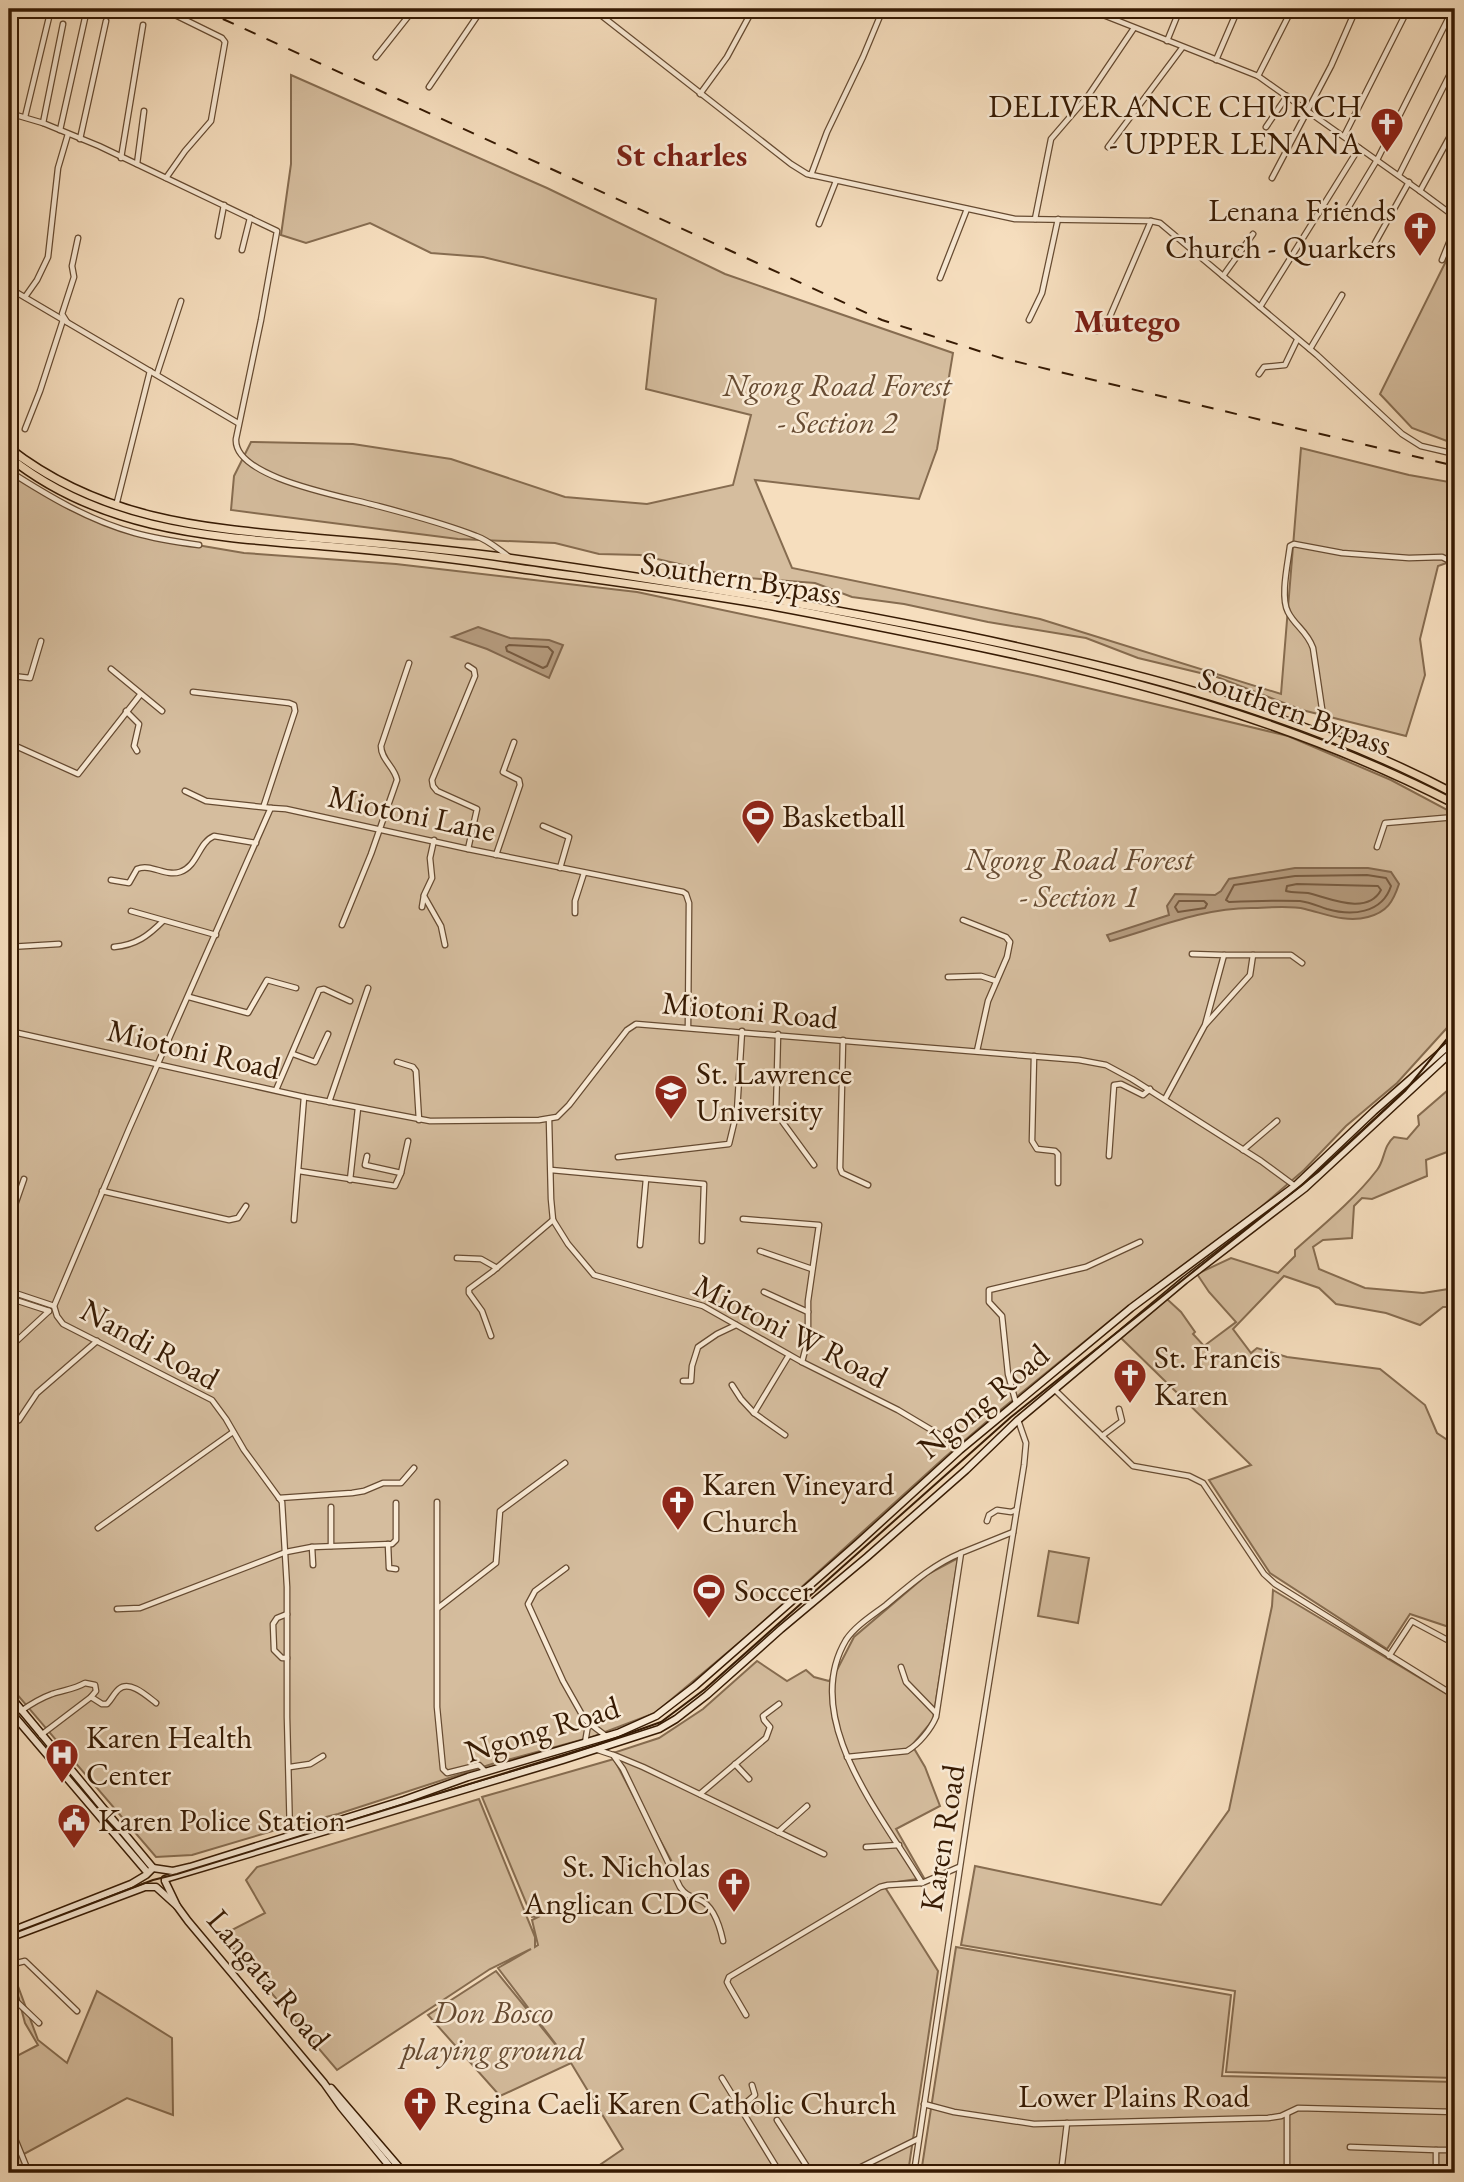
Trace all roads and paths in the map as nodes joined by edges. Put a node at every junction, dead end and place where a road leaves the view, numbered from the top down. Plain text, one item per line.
1 (51, 9) edge
2 (87, 9) edge
3 (163, 9) edge
4 (414, 9) edge
5 (482, 9) edge
6 (593, 9) edge
7 (753, 9) edge
8 (883, 9) edge
9 (1088, 9) edge
10 (1180, 9) edge
11 (1238, 9) edge
12 (1292, 9) edge
13 (1356, 9) edge
14 (1408, 9) edge
15 (1453, 9) edge
16 (106, 21) dead end
17 (63, 24) dead end
18 (143, 25) dead end
19 (1134, 28) junction
20 (1167, 41) junction
21 (1182, 48) junction
22 (376, 57) dead end
23 (1216, 60) junction
24 (1455, 64) edge
25 (1258, 76) junction
26 (429, 87) dead end
27 (700, 94) junction
28 (1287, 96) junction
29 (144, 111) dead end
30 (1308, 111) junction
31 (9, 113) edge
32 (25, 117) junction
33 (43, 123) junction
34 (1266, 127) dead end
35 (1455, 127) edge
36 (60, 130) junction
37 (68, 134) junction
38 (1344, 136) junction
39 (80, 139) junction
40 (1108, 147) dead end
41 (1360, 148) junction
42 (121, 158) junction
43 (1377, 160) junction
44 (137, 164) junction
45 (811, 175) junction
46 (1399, 175) junction
47 (1272, 177) dead end
48 (166, 178) junction
49 (835, 181) junction
50 (1409, 182) junction
51 (1420, 191) junction
52 (225, 205) junction
53 (967, 209) junction
54 (1455, 217) edge
55 (250, 218) junction
56 (1342, 218) dead end
57 (1035, 219) junction
58 (1058, 219) junction
59 (1151, 221) junction
60 (818, 224) dead end
61 (1455, 229) edge
62 (1253, 234) dead end
63 (218, 236) dead end
64 (78, 238) dead end
65 (1375, 243) dead end
66 (242, 250) dead end
67 (1443, 260) dead end
68 (1223, 276) junction
69 (940, 278) dead end
70 (9, 288) edge
71 (1342, 295) dead end
72 (25, 297) junction
73 (181, 301) dead end
74 (1260, 307) junction
75 (1029, 320) dead end
76 (65, 321) junction
77 (1097, 331) dead end
78 (1297, 340) junction
79 (1310, 349) junction
80 (150, 371) junction
81 (157, 374) junction
82 (1259, 374) dead end
83 (238, 423) junction
84 (24, 429) dead end
85 (9, 448) edge
86 (1455, 454) edge
87 (9, 457) edge
88 (9, 471) edge
89 (116, 507) junction
90 (199, 545) dead end
91 (512, 559) junction
92 (1455, 573) edge
93 (41, 641) dead end
94 (408, 663) dead end
95 (468, 666) dead end
96 (111, 669) dead end
97 (9, 682) edge
98 (193, 692) dead end
99 (140, 695) junction
100 (126, 711) junction
101 (162, 711) dead end
102 (9, 728) edge
103 (9, 741) edge
104 (514, 742) dead end
105 (137, 751) dead end
106 (1374, 755) junction
107 (185, 791) dead end
108 (1455, 794) edge
109 (1455, 804) edge
110 (264, 805) junction
111 (271, 808) junction
112 (1455, 817) edge
113 (543, 826) dead end
114 (380, 830) junction
115 (434, 840) junction
116 (256, 843) junction
117 (1377, 846) dead end
118 (468, 849) junction
119 (496, 855) junction
120 (560, 867) junction
121 (584, 873) junction
122 (111, 880) dead end
123 (424, 895) junction
124 (422, 907) dead end
125 (131, 911) dead end
126 (575, 913) dead end
127 (163, 920) junction
128 (962, 920) dead end
129 (342, 925) dead end
130 (216, 935) junction
131 (59, 944) dead end
132 (445, 945) dead end
133 (9, 947) edge
134 (114, 947) dead end
135 (1192, 954) dead end
136 (1254, 955) junction
137 (1224, 956) junction
138 (1302, 963) dead end
139 (948, 977) dead end
140 (996, 981) junction
141 (296, 988) dead end
142 (368, 988) dead end
143 (189, 997) junction
144 (350, 1001) dead end
145 (1205, 1025) junction
146 (688, 1027) junction
147 (9, 1031) edge
148 (742, 1031) junction
149 (328, 1034) dead end
150 (778, 1034) junction
151 (843, 1040) junction
152 (1455, 1040) edge
153 (1455, 1049) edge
154 (976, 1051) junction
155 (293, 1054) junction
156 (1034, 1056) junction
157 (397, 1062) dead end
158 (158, 1064) junction
159 (276, 1090) junction
160 (1150, 1090) junction
161 (304, 1097) junction
162 (1165, 1099) junction
163 (329, 1102) junction
164 (358, 1108) junction
165 (550, 1119) junction
166 (419, 1121) junction
167 (1278, 1121) dead end
168 (408, 1141) dead end
169 (1243, 1150) junction
170 (1109, 1156) dead end
171 (367, 1157) dead end
172 (618, 1157) dead end
173 (814, 1165) dead end
174 (551, 1170) junction
175 (299, 1171) junction
176 (401, 1172) junction
177 (24, 1179) dead end
178 (646, 1179) junction
179 (350, 1180) junction
180 (1058, 1183) dead end
181 (868, 1185) dead end
182 (1295, 1186) junction
183 (102, 1191) junction
184 (246, 1206) dead end
185 (743, 1219) dead end
186 (294, 1220) dead end
187 (553, 1220) junction
188 (9, 1222) edge
189 (702, 1241) dead end
190 (1140, 1242) dead end
191 (640, 1245) dead end
192 (760, 1251) dead end
193 (457, 1258) dead end
194 (496, 1268) junction
195 (812, 1269) junction
196 (9, 1291) edge
197 (765, 1292) dead end
198 (9, 1298) edge
199 (54, 1306) junction
200 (49, 1311) junction
201 (808, 1312) junction
202 (56, 1313) junction
203 (736, 1325) junction
204 (1104, 1331) junction
205 (491, 1336) dead end
206 (1114, 1339) junction
207 (97, 1341) junction
208 (9, 1348) edge
209 (789, 1355) junction
210 (802, 1362) junction
211 (683, 1381) dead end
212 (732, 1385) dead end
213 (1055, 1390) junction
214 (1017, 1404) junction
215 (1119, 1409) dead end
216 (754, 1413) junction
217 (9, 1416) edge
218 (1018, 1420) junction
219 (233, 1432) junction
220 (785, 1436) dead end
221 (1102, 1436) junction
222 (960, 1450) junction
223 (565, 1463) dead end
224 (414, 1468) dead end
225 (278, 1498) junction
226 (437, 1502) dead end
227 (396, 1503) dead end
228 (331, 1507) dead end
229 (1016, 1510) junction
230 (987, 1521) dead end
231 (98, 1528) dead end
232 (1013, 1532) junction
233 (388, 1544) junction
234 (331, 1546) junction
235 (312, 1547) junction
236 (286, 1552) junction
237 (961, 1553) junction
238 (313, 1566) dead end
239 (566, 1568) dead end
240 (396, 1569) dead end
241 (437, 1608) junction
242 (117, 1609) dead end
243 (287, 1614) junction
244 (1455, 1644) edge
245 (732, 1652) junction
246 (1389, 1656) junction
247 (287, 1658) junction
248 (745, 1661) junction
249 (901, 1667) dead end
250 (706, 1675) junction
251 (718, 1685) junction
252 (9, 1695) edge
253 (1455, 1696) edge
254 (91, 1697) junction
255 (156, 1703) dead end
256 (779, 1704) dead end
257 (9, 1710) edge
258 (22, 1711) junction
259 (937, 1714) junction
260 (588, 1725) junction
261 (40, 1735) junction
262 (606, 1737) junction
263 (584, 1743) junction
264 (597, 1749) junction
265 (613, 1755) junction
266 (323, 1756) dead end
267 (847, 1757) junction
268 (735, 1764) junction
269 (289, 1767) junction
270 (443, 1772) junction
271 (486, 1772) junction
272 (749, 1779) dead end
273 (445, 1785) junction
274 (700, 1794) junction
275 (807, 1806) dead end
276 (778, 1832) junction
277 (290, 1835) junction
278 (899, 1845) junction
279 (866, 1847) dead end
280 (824, 1854) dead end
281 (960, 1866) junction
282 (162, 1871) junction
283 (149, 1872) junction
284 (165, 1880) junction
285 (922, 1883) junction
286 (154, 1886) junction
287 (177, 1906) junction
288 (41, 1923) junction
289 (9, 1931) edge
290 (9, 1938) edge
291 (723, 1941) dead end
292 (9, 1965) edge
293 (9, 1973) edge
294 (77, 2011) dead end
295 (746, 2015) dead end
296 (39, 2023) dead end
297 (722, 2078) dead end
298 (324, 2083) junction
299 (752, 2085) dead end
300 (924, 2104) junction
301 (740, 2108) junction
302 (1455, 2112) edge
303 (1287, 2114) junction
304 (777, 2120) dead end
305 (1067, 2123) junction
306 (9, 2124) edge
307 (919, 2138) junction
308 (1350, 2147) dead end
309 (1436, 2150) junction
310 (1455, 2150) edge
311 (1356, 2169) dead end
312 (29, 2173) edge
313 (395, 2173) edge
314 (404, 2173) edge
315 (780, 2173) edge
316 (811, 2173) edge
317 (849, 2173) edge
318 (914, 2173) edge
319 (1061, 2173) edge
320 (1287, 2173) edge
321 (1343, 2173) edge
322 (1436, 2173) edge

1 - 32 street
2 - 36 street
3 - 48 street
4 - 22 street
5 - 26 street
6 - 27 street
7 - 27 street
8 - 45 street
9 - 19 street
10 - 20 street
11 - 23 street
12 - 25 street
13 - 30 street
14 - 38 street
15 - 43 street
16 - 39 street
17 - 33 street
18 - 42 street
19 - 20 street
19 - 57 street
20 - 21 street
21 - 23 street
21 - 40 street
23 - 25 street
24 - 46 street
25 - 28 street
27 - 45 street
28 - 30 street
28 - 34 street
29 - 44 street
30 - 38 street
30 - 47 street
31 - 32 street
32 - 33 street
33 - 36 street
35 - 51 street
36 - 37 street
37 - 39 street
37 - 72 street
38 - 41 street
39 - 42 street
41 - 43 street
41 - 74 street
42 - 44 street
43 - 46 street
43 - 56 street
44 - 48 street
45 - 49 street
46 - 50 street
48 - 52 street
49 - 53 street
49 - 60 street
50 - 51 street
50 - 65 street
51 - 54 street
52 - 55 street
52 - 63 street
53 - 57 street
53 - 69 street
55 - 66 street
55 - 83 street
57 - 58 street
58 - 59 street
58 - 75 street
59 - 68 street
59 - 77 street
61 - 67 street
62 - 68 street
64 - 76 street
68 - 74 street
70 - 72 street
71 - 79 street
72 - 76 street
73 - 81 street
74 - 78 street
76 - 80 street
76 - 84 street
78 - 79 street
78 - 82 street
79 - 86 street
80 - 81 street
80 - 89 street
81 - 83 street
83 - 91 street
85 - 89 highway, Southern Bypass
87 - 109 highway, Southern Bypass
88 - 90 street
89 - 91 highway, Southern Bypass
91 - 106 highway, Southern Bypass
92 - 106 street
93 - 97 street
94 - 114 street
95 - 118 street
96 - 99 street
98 - 110 street
99 - 100 street
99 - 101 street
100 - 103 street
100 - 105 street
102 - 103 street
104 - 119 street
106 - 108 highway, Southern Bypass
107 - 110 street, Miotoni Lane
110 - 111 street, Miotoni Lane
111 - 114 street, Miotoni Lane
111 - 116 street
112 - 117 street
113 - 120 street
114 - 115 street, Miotoni Lane
114 - 129 street
115 - 118 street, Miotoni Lane
115 - 123 street
116 - 122 street
116 - 130 street
118 - 119 street, Miotoni Lane
119 - 120 street, Miotoni Lane
120 - 121 street, Miotoni Lane
121 - 126 street
121 - 146 street, Miotoni Lane
123 - 124 street
123 - 132 street
125 - 127 street
127 - 130 street
127 - 134 street
128 - 140 street
130 - 143 street
131 - 133 street
135 - 137 street
136 - 137 street
136 - 138 street
136 - 145 street
137 - 145 street
139 - 140 street
140 - 154 street
141 - 143 street
142 - 163 street
143 - 158 street
144 - 155 street
145 - 162 street
146 - 148 street, Miotoni Road
146 - 165 street, Miotoni Road
147 - 158 street, Miotoni Road
148 - 150 street, Miotoni Road
148 - 172 street
149 - 155 street
150 - 151 street, Miotoni Road
150 - 173 street
151 - 154 street, Miotoni Road
151 - 181 street
152 - 182 main road, Ngong Road
153 - 206 main road, Ngong Road
154 - 156 street, Miotoni Road
155 - 159 street
156 - 160 street, Miotoni Road
156 - 180 street
157 - 166 street
158 - 159 street, Miotoni Road
158 - 183 street, Nandi Road
159 - 161 street, Miotoni Road
160 - 162 street, Miotoni Road
160 - 170 street
161 - 163 street, Miotoni Road
161 - 175 street
162 - 169 street, Miotoni Road
163 - 164 street, Miotoni Road
164 - 166 street, Miotoni Road
164 - 179 street
165 - 166 street, Miotoni Road
165 - 174 street
167 - 169 street
168 - 176 street
169 - 182 street, Miotoni Road
171 - 176 street
174 - 178 street
174 - 187 street
175 - 179 street
175 - 186 street
176 - 179 street
177 - 188 street
178 - 189 street
178 - 191 street
182 - 204 main road, Ngong Road
183 - 184 street
183 - 199 street, Nandi Road
185 - 195 street
187 - 194 street
187 - 203 street, Miotoni W Road
190 - 214 street
192 - 195 street
193 - 194 street
194 - 205 street
195 - 201 street
196 - 199 street
197 - 201 street
198 - 200 street
199 - 202 street, Nandi Road
200 - 202 street
200 - 208 street
201 - 210 street
202 - 207 street, Nandi Road
203 - 209 street, Miotoni W Road
203 - 211 street
204 - 206 main road
204 - 214 main road, Ngong Road
206 - 213 main road, Ngong Road
207 - 217 street
207 - 219 street, Nandi Road
209 - 210 street, Miotoni W Road
209 - 216 street
210 - 222 street, Miotoni W Road
212 - 216 street
213 - 218 main road, Ngong Road
213 - 221 street
214 - 222 main road, Ngong Road
215 - 221 street
216 - 220 street
218 - 229 street, Karen Road
218 - 248 main road, Ngong Road
219 - 225 street, Nandi Road
219 - 231 street
221 - 246 street
222 - 245 main road, Ngong Road
223 - 241 street
224 - 225 street
225 - 236 street, Nandi Road
226 - 241 street
227 - 233 street
228 - 234 street
229 - 230 street
229 - 232 street, Karen Road
232 - 237 street
232 - 281 street, Karen Road
233 - 234 street
233 - 240 street
234 - 235 street
235 - 236 street
235 - 238 street
236 - 242 street
236 - 243 street, Nandi Road
237 - 259 street
237 - 267 street
239 - 260 street
241 - 270 street
243 - 247 street, Nandi Road
243 - 247 street
244 - 246 street
245 - 248 main road
245 - 250 main road, Ngong Road
246 - 253 street
247 - 269 street, Nandi Road
248 - 251 main road, Ngong Road
249 - 259 street
250 - 251 main road
250 - 262 main road, Ngong Road
251 - 264 main road, Ngong Road
252 - 258 main road
254 - 255 street
254 - 258 street
254 - 261 street
256 - 268 street
257 - 283 main road
258 - 261 main road
259 - 267 street
260 - 262 street
260 - 263 street
261 - 283 main road
262 - 263 main road, Ngong Road
263 - 271 main road, Ngong Road
264 - 265 street
264 - 284 main road, Ngong Road
265 - 274 street
265 - 291 street
266 - 269 street
267 - 278 street
268 - 272 street
268 - 274 street
269 - 277 street, Nandi Road
270 - 271 street
270 - 273 street
271 - 273 main road, Ngong Road
273 - 277 main road, Ngong Road
274 - 276 street
275 - 276 street
276 - 280 street
277 - 282 main road, Ngong Road
278 - 279 street
278 - 285 street
281 - 285 street
281 - 300 street, Karen Road
282 - 283 main road
282 - 284 main road
283 - 286 main road
283 - 288 main road
284 - 286 main road, Ngong Road
284 - 287 main road
285 - 295 street
286 - 287 main road
286 - 288 main road
287 - 298 main road, Langata Road
288 - 289 main road
288 - 290 main road
292 - 294 street
293 - 296 street
297 - 301 street
298 - 313 main road, Langata Road
298 - 314 main road, Langata Road
299 - 301 street
300 - 305 street, Lower Plains Road
300 - 307 street, Karen Road
301 - 315 street
302 - 303 street
303 - 305 street, Lower Plains Road
303 - 320 street, Lower Plains Road
304 - 316 street
305 - 319 street
306 - 312 street
307 - 317 street
307 - 318 street, Karen Road
308 - 309 street
309 - 310 street
309 - 322 street
311 - 321 street

